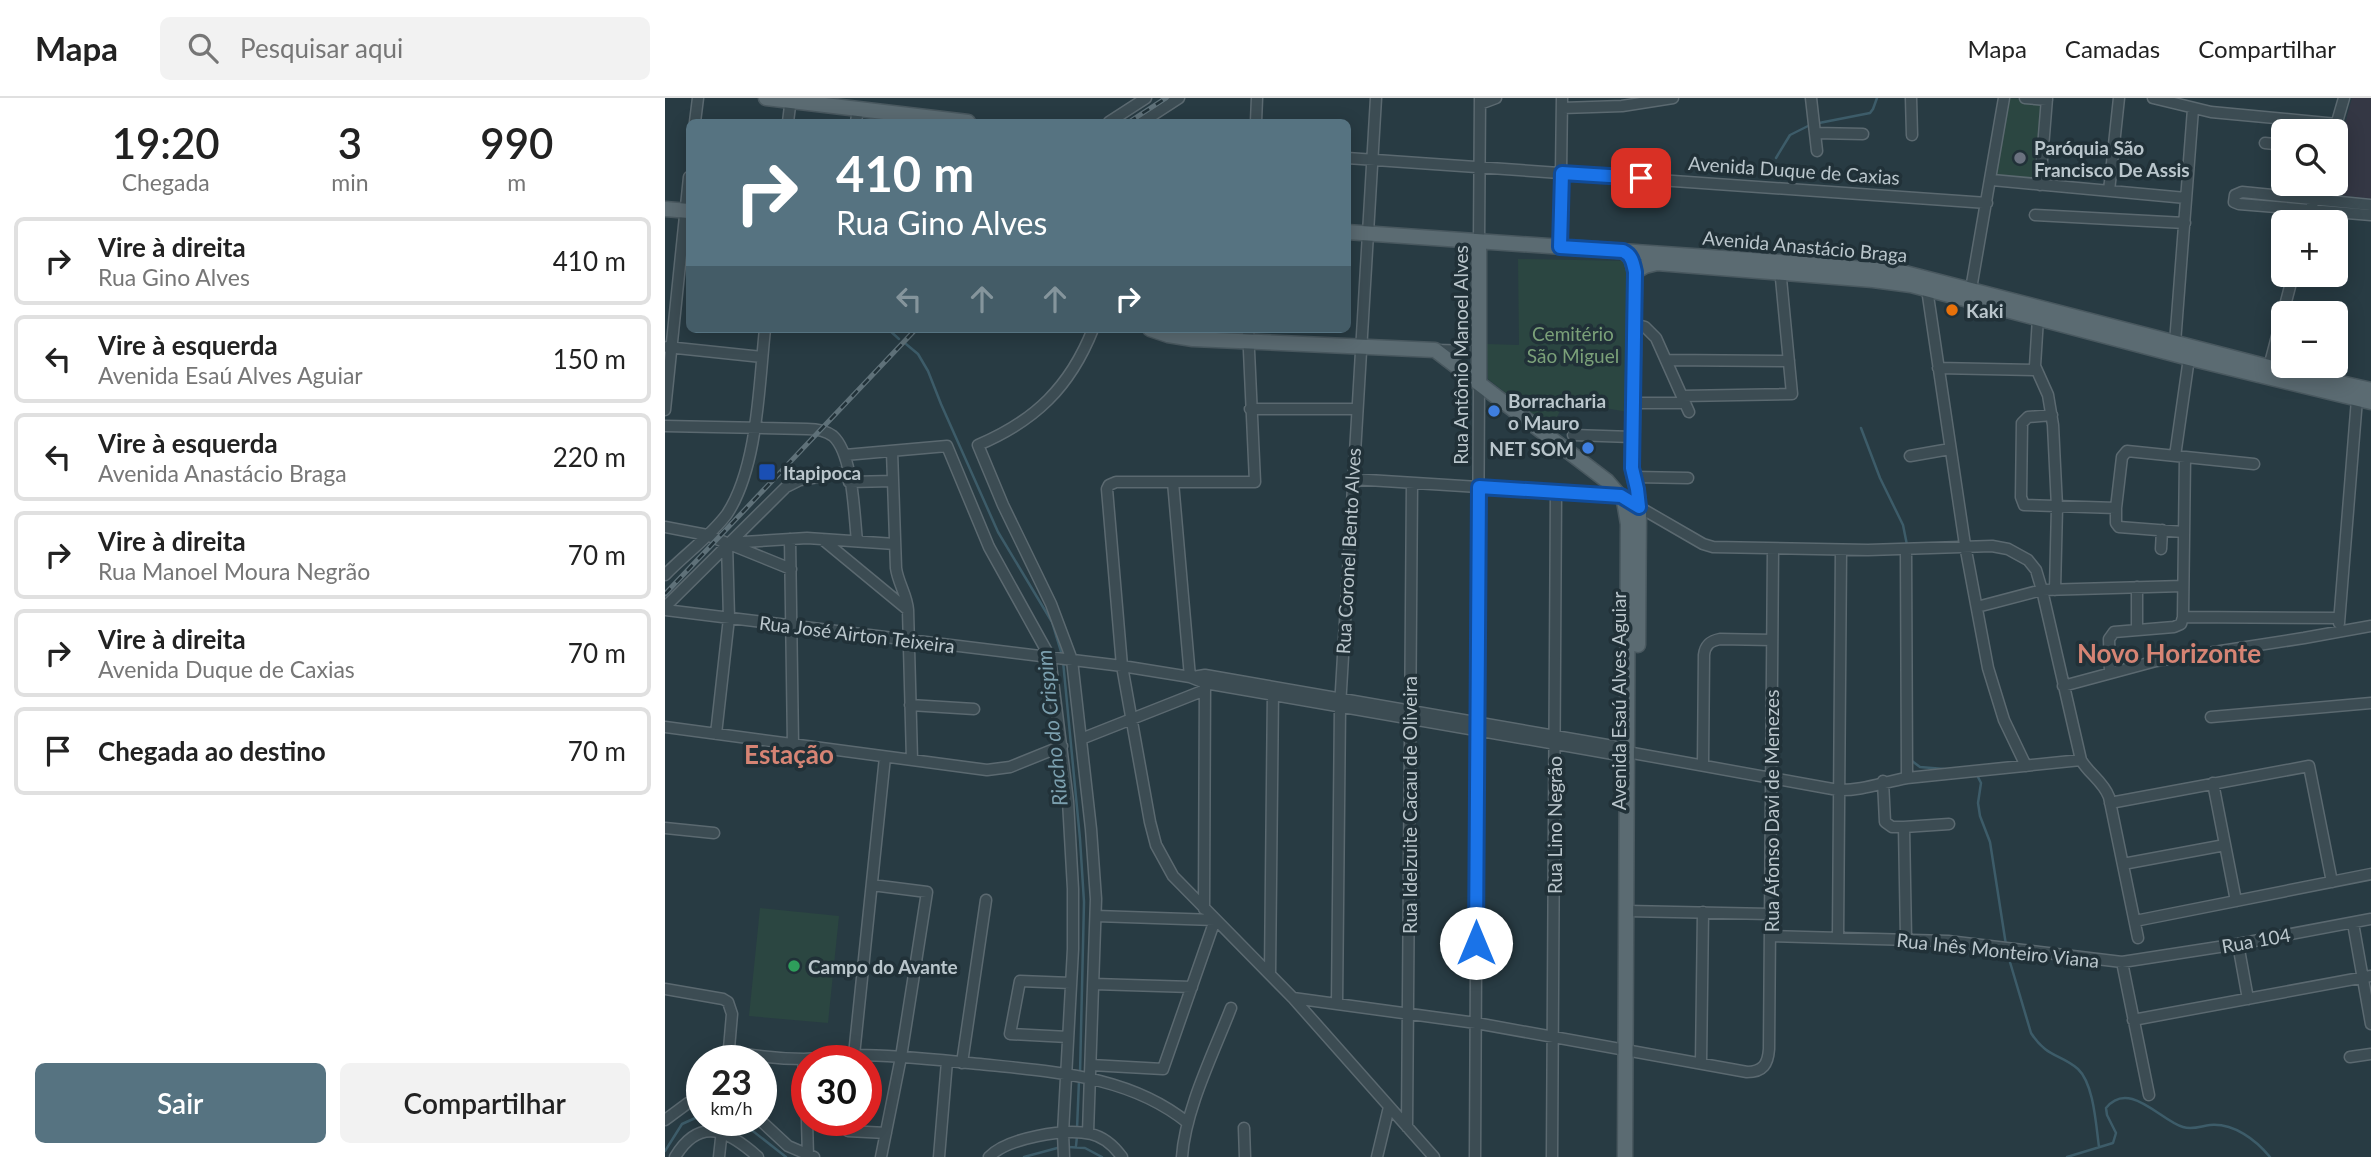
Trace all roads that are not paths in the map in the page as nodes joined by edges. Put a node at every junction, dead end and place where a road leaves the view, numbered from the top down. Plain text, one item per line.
1 (698, 98) edge
2 (766, 98) edge
3 (1146, 98) edge
4 (1179, 98) edge
5 (1257, 98) edge
6 (1376, 98) edge
7 (1496, 98) edge
8 (1673, 98) edge
9 (1811, 98) edge
10 (1911, 98) edge
11 (2004, 98) edge
12 (2025, 98) edge
13 (2119, 98) edge
14 (2153, 98) edge
15 (2344, 98) edge
16 (791, 99) edge
17 (2047, 99) edge
18 (1480, 101) edge
19 (1562, 103) edge
20 (2193, 109) junction
21 (857, 116) edge
22 (695, 119) edge
23 (789, 119) edge
24 (912, 119) edge
25 (1114, 119) edge
26 (1147, 119) edge
27 (1256, 119) edge
28 (2271, 119) edge
29 (2338, 119) edge
30 (1816, 133) junction
31 (1863, 134) dead end
32 (1912, 135) dead end
33 (2265, 143) dead end
34 (2271, 144) edge
35 (1817, 151) dead end
36 (1351, 158) edge
37 (1371, 160) junction
38 (1479, 167) junction
39 (1562, 173) junction
40 (1991, 180) junction
41 (2040, 185) junction
42 (2109, 191) junction
43 (2317, 196) edge
44 (2186, 198) junction
45 (2316, 200) junction
46 (1987, 203) junction
47 (2371, 205) edge
48 (665, 209) edge
49 (2309, 210) joint
50 (686, 211) edge
51 (2348, 213) edge
52 (2035, 215) dead end
53 (2371, 215) edge
54 (2185, 223) junction
55 (686, 225) edge
56 (1351, 232) edge
57 (1367, 234) junction
58 (1479, 242) junction
59 (1560, 247) junction
60 (1623, 251) junction
61 (1780, 267) junction
62 (1635, 272) junction
63 (1861, 274) junction
64 (2290, 287) edge
65 (1927, 289) junction
66 (1971, 289) junction
67 (2038, 318) junction
68 (1634, 324) junction
69 (765, 333) edge
70 (1091, 333) edge
71 (1162, 333) edge
72 (1247, 336) edge
73 (2175, 343) junction
74 (668, 347) edge
75 (1360, 347) junction
76 (1435, 350) junction
77 (1479, 351) junction
78 (762, 357) junction
79 (2189, 358) junction
80 (1667, 360) junction
81 (1789, 361) junction
82 (2269, 368) junction
83 (1938, 369) junction
84 (2036, 370) junction
85 (1479, 383) junction
86 (2371, 390) edge
87 (2364, 401) edge
88 (1633, 403) junction
89 (1685, 404) junction
90 (1250, 409) junction
91 (1356, 409) junction
92 (665, 410) edge
93 (2052, 415) junction
94 (665, 426) edge
95 (753, 427) junction
96 (1573, 435) dead end
97 (1632, 437) junction
98 (1950, 449) junction
99 (892, 451) junction
100 (845, 455) junction
101 (1910, 456) dead end
102 (2180, 456) junction
103 (2254, 464) dead end
104 (1633, 472) junction
105 (849, 477) junction
106 (1688, 478) dead end
107 (1352, 479) junction
108 (893, 481) junction
109 (1607, 481) junction
110 (1173, 482) junction
111 (1412, 482) junction
112 (1479, 487) junction
113 (1556, 492) junction
114 (1621, 496) junction
115 (1639, 507) junction
116 (2057, 507) junction
117 (2116, 508) junction
118 (665, 527) edge
119 (2162, 530) junction
120 (2183, 532) junction
121 (707, 535) junction
122 (822, 538) junction
123 (790, 539) junction
124 (857, 541) junction
125 (727, 543) junction
126 (895, 544) junction
127 (1965, 545) junction
128 (1773, 549) junction
129 (2161, 549) dead end
130 (1841, 550) junction
131 (1906, 550) junction
132 (791, 569) junction
133 (665, 575) edge
134 (2183, 586) junction
135 (2137, 587) junction
136 (2042, 590) junction
137 (2055, 590) junction
138 (1977, 607) junction
139 (665, 609) edge
140 (908, 610) junction
141 (2183, 617) junction
142 (729, 618) junction
143 (2339, 618) junction
144 (2371, 625) edge
145 (791, 626) junction
146 (1633, 630) junction
147 (2137, 630) junction
148 (2338, 632) junction
149 (1773, 640) junction
150 (908, 641) junction
151 (1050, 657) junction
152 (1072, 660) junction
153 (1122, 666) junction
154 (2110, 672) junction
155 (1190, 677) junction
156 (1205, 683) junction
157 (2063, 686) junction
158 (1273, 691) junction
159 (1340, 703) junction
160 (2371, 703) edge
161 (910, 705) junction
162 (974, 709) dead end
163 (1410, 715) junction
164 (2211, 717) dead end
165 (1132, 719) junction
166 (1477, 726) junction
167 (665, 727) edge
168 (716, 734) junction
169 (1081, 739) junction
170 (1554, 740) junction
171 (793, 745) junction
172 (1062, 746) junction
173 (1632, 753) junction
174 (885, 757) junction
175 (912, 760) junction
176 (2081, 760) junction
177 (1703, 765) junction
178 (2025, 766) junction
179 (1772, 778) junction
180 (1907, 778) junction
181 (1883, 782) junction
182 (2213, 783) junction
183 (1838, 790) junction
184 (2111, 803) junction
185 (1949, 824) dead end
186 (1904, 827) junction
187 (665, 828) edge
188 (714, 833) dead end
189 (2225, 845) junction
190 (2123, 864) junction
191 (2371, 874) edge
192 (2332, 882) junction
193 (871, 885) junction
194 (986, 900) dead end
195 (2236, 901) junction
196 (1204, 909) junction
197 (1631, 911) junction
198 (1703, 912) junction
199 (1770, 914) junction
200 (1096, 916) junction
201 (2371, 919) edge
202 (1215, 920) junction
203 (2134, 921) junction
204 (2353, 923) junction
205 (1770, 936) junction
206 (1838, 937) junction
207 (1906, 938) junction
208 (2138, 938) dead end
209 (2238, 944) junction
210 (2141, 960) joint
211 (2122, 962) junction
212 (1270, 974) junction
213 (2367, 977) edge
214 (1071, 983) junction
215 (1094, 984) junction
216 (1192, 987) junction
217 (665, 989) edge
218 (1293, 998) junction
219 (2248, 999) junction
220 (1337, 1004) junction
221 (1231, 1008) dead end
222 (1408, 1014) junction
223 (2133, 1020) junction
224 (1476, 1023) junction
225 (2371, 1024) edge
226 (1068, 1037) junction
227 (1553, 1037) junction
228 (730, 1045) edge
229 (855, 1045) edge
230 (1631, 1050) junction
231 (2371, 1054) edge
232 (882, 1057) edge
233 (901, 1058) junction
234 (2350, 1058) dead end
235 (947, 1061) junction
236 (962, 1063) junction
237 (1701, 1063) junction
238 (1091, 1065) junction
239 (1066, 1073) junction
240 (1090, 1078) junction
241 (2148, 1094) dead end
242 (686, 1105) edge
243 (1389, 1107) junction
244 (665, 1120) edge
245 (1188, 1123) junction
246 (1407, 1127) junction
247 (1244, 1128) dead end
248 (882, 1133) edge
249 (886, 1133) junction
250 (1076, 1133) junction
251 (696, 1136) edge
252 (722, 1136) edge
253 (731, 1136) edge
254 (776, 1136) edge
255 (808, 1136) edge
256 (810, 1156) edge
257 (675, 1157) edge
258 (719, 1157) edge
259 (758, 1157) edge
260 (881, 1157) edge
261 (939, 1157) edge
262 (989, 1157) edge
263 (1064, 1157) edge
264 (1122, 1157) edge
265 (1182, 1157) edge
266 (1245, 1157) edge
267 (1377, 1157) edge
268 (1434, 1157) edge
269 (1475, 1157) edge
270 (1552, 1157) edge
271 (1625, 1157) edge
272 (1635, 1157) edge

1 - 22 street
2 - 16 main road
3 - 25 street
4 - 26 street
5 - 27 street
6 - 37 street, Rua Coronel Bento Alves
7 - 18 street
8 - 19 street
9 - 30 street
10 - 32 street
11 - 40 street
12 - 17 street
13 - 42 street
14 - 20 street
15 - 29 street
16 - 21 main road
16 - 23 street
17 - 41 street
18 - 38 street, Rua Antônio Manoel Alves
19 - 39 street
20 - 28 street
20 - 44 street
21 - 24 main road
30 - 31 street
30 - 35 street
33 - 34 street
36 - 37 street, Avenida Duque de Caxias
37 - 38 street, Avenida Duque de Caxias
37 - 57 street, Rua Coronel Bento Alves
38 - 39 street, Avenida Duque de Caxias
38 - 58 street, Rua Antônio Manoel Alves
39 - 46 street, Avenida Duque de Caxias
39 - 59 street
40 - 41 street
40 - 46 street
41 - 42 street
42 - 44 street
43 - 45 street
44 - 54 street
45 - 47 street
45 - 49 street
45 - 49 street
46 - 66 street
48 - 50 main road
51 - 53 street
52 - 54 street
54 - 73 street
55 - 74 street
56 - 57 main road, Avenida Anastácio Braga
57 - 58 main road, Avenida Anastácio Braga
57 - 75 street, Rua Coronel Bento Alves
58 - 59 main road, Avenida Anastácio Braga
58 - 77 main road, Rua Antônio Manoel Alves
59 - 60 main road, Avenida Anastácio Braga
60 - 61 main road, Avenida Anastácio Braga
60 - 62 main road
61 - 62 main road, Avenida Anastácio Braga
61 - 63 main road, Avenida Anastácio Braga
61 - 81 street
62 - 68 main road, Avenida Esaú Alves Aguiar
63 - 65 main road, Avenida Anastácio Braga
63 - 66 main road, Avenida Anastácio Braga
64 - 82 street
65 - 67 main road, Avenida Anastácio Braga
65 - 83 street
66 - 73 main road, Avenida Anastácio Braga
67 - 79 main road, Avenida Anastácio Braga
67 - 84 street
68 - 80 street
68 - 88 main road, Avenida Esaú Alves Aguiar
69 - 78 street
70 - 152 street
71 - 72 main road
72 - 75 main road
72 - 90 street
73 - 82 main road, Avenida Anastácio Braga
74 - 78 street
74 - 92 street
75 - 76 main road
75 - 91 street, Rua Coronel Bento Alves
76 - 77 street
76 - 85 main road
77 - 85 main road, Rua Antônio Manoel Alves
78 - 95 street
79 - 87 main road, Avenida Anastácio Braga
79 - 102 street
80 - 81 street
80 - 89 street
81 - 89 street
82 - 86 main road, Avenida Anastácio Braga
83 - 84 street
83 - 98 street
84 - 93 street
85 - 109 main road
85 - 112 street, Rua Antônio Manoel Alves
87 - 143 street
88 - 89 street
88 - 97 main road, Avenida Esaú Alves Aguiar
90 - 91 street
90 - 110 street
91 - 107 street, Rua Coronel Bento Alves
93 - 116 street
93 - 116 street
94 - 95 street
95 - 100 street
95 - 121 street
96 - 97 street
97 - 104 main road, Avenida Esaú Alves Aguiar
98 - 101 street
98 - 127 street
99 - 100 street
99 - 108 street
99 - 151 street
100 - 105 street
102 - 103 street
102 - 117 street
102 - 120 street
104 - 106 street
104 - 109 main road
104 - 115 main road, Avenida Esaú Alves Aguiar
105 - 108 street
105 - 124 street
105 - 125 street
107 - 111 street
107 - 159 street, Rua Coronel Bento Alves
108 - 126 street
109 - 114 main road
110 - 153 street
110 - 155 street
111 - 112 street
111 - 163 street, Rua Idelzuite Cacau de Oliveira
112 - 113 street
112 - 166 street, Rua Antônio Manoel Alves
113 - 114 street
113 - 170 street, Rua Lino Negrão
114 - 115 main road
114 - 146 main road, Avenida Esaú Alves Aguiar
115 - 128 street
115 - 146 main road, Avenida Esaú Alves Aguiar
116 - 117 street
116 - 137 street
117 - 119 street
118 - 121 street
119 - 120 street
119 - 129 street
120 - 134 street
121 - 125 street
121 - 133 street
122 - 123 street
122 - 124 street
122 - 140 street
123 - 125 street
123 - 132 street
124 - 126 street
125 - 132 street
125 - 139 street
125 - 142 street
126 - 140 street
127 - 131 street
127 - 136 street
127 - 138 street
128 - 130 street
128 - 149 street, Rua Afonso Davi de Menezes
130 - 131 street
130 - 183 street
131 - 180 street
132 - 145 street
134 - 135 street
134 - 141 street
135 - 137 street
135 - 147 street
136 - 137 street
136 - 138 street
136 - 157 street
138 - 178 street
139 - 142 street, Rua José Airton Teixeira
140 - 150 street
141 - 143 street
141 - 147 street
142 - 145 street, Rua José Airton Teixeira
142 - 168 street
143 - 148 street
144 - 148 street
145 - 150 street, Rua José Airton Teixeira
145 - 171 street
146 - 173 main road, Avenida Esaú Alves Aguiar
147 - 154 street
148 - 154 street
149 - 177 street
149 - 179 street, Rua Afonso Davi de Menezes
150 - 151 street, Rua José Airton Teixeira
150 - 161 street
151 - 152 street, Rua José Airton Teixeira
151 - 172 street
152 - 153 street, Rua José Airton Teixeira
152 - 169 street
153 - 155 street, Rua José Airton Teixeira
153 - 165 street
154 - 157 street
155 - 156 street, Rua José Airton Teixeira
156 - 158 street, Rua José Airton Teixeira
156 - 165 street
156 - 196 street
157 - 176 street
158 - 159 street, Rua José Airton Teixeira
158 - 212 street
159 - 163 street, Rua José Airton Teixeira
159 - 220 street, Rua Coronel Bento Alves
160 - 164 street
161 - 162 street
161 - 175 street
163 - 166 street, Rua José Airton Teixeira
163 - 222 street, Rua Idelzuite Cacau de Oliveira
165 - 169 street
165 - 196 street
166 - 170 street, Rua José Airton Teixeira
166 - 224 street, Rua Antônio Manoel Alves
167 - 168 street
168 - 171 street
169 - 200 street
170 - 173 street, Rua José Airton Teixeira
170 - 227 street, Rua Lino Negrão
171 - 174 street
172 - 175 street
172 - 214 street
173 - 177 street, Rua José Airton Teixeira
173 - 197 main road, Avenida Esaú Alves Aguiar
174 - 175 street
174 - 193 street
176 - 178 street, Rua José Airton Teixeira
176 - 184 street
177 - 179 street, Rua José Airton Teixeira
178 - 180 street, Rua José Airton Teixeira
179 - 183 street, Rua José Airton Teixeira
179 - 199 street, Rua Afonso Davi de Menezes
180 - 181 street, Rua José Airton Teixeira
181 - 183 street, Rua José Airton Teixeira
181 - 186 street
182 - 184 street
182 - 189 street
182 - 192 street
183 - 206 street
184 - 190 street
185 - 186 street
186 - 207 street
187 - 188 street
189 - 190 street
189 - 195 street
190 - 203 street
191 - 192 street
192 - 195 street
193 - 229 street
193 - 233 street
194 - 236 street
195 - 203 street
196 - 202 street
197 - 198 street
197 - 230 main road, Avenida Esaú Alves Aguiar
198 - 199 street
198 - 237 street
199 - 205 street, Rua Afonso Davi de Menezes
200 - 202 street
200 - 215 street
201 - 204 street, Rua 104
202 - 212 street
202 - 216 street
203 - 208 street
204 - 209 street, Rua 104
204 - 213 street
205 - 206 street, Rua Inês Monteiro Viana
205 - 237 street, Rua Afonso Davi de Menezes
206 - 207 street, Rua Inês Monteiro Viana
207 - 211 street, Rua Inês Monteiro Viana
209 - 210 street, Rua 104
209 - 219 street
210 - 211 street, Rua Inês Monteiro Viana
211 - 223 street
212 - 218 street
213 - 219 street
213 - 225 street
214 - 226 street
214 - 226 street
215 - 216 street
215 - 238 street
216 - 238 street
217 - 228 street
218 - 220 street
218 - 243 street
219 - 223 street
220 - 222 street
221 - 245 street
222 - 224 street
222 - 246 street, Rua Idelzuite Cacau de Oliveira
223 - 241 street
224 - 227 street
224 - 269 street, Rua Antônio Manoel Alves
226 - 239 street
227 - 230 street
227 - 270 street, Rua Lino Negrão
230 - 237 street
230 - 271 main road, Avenida Esaú Alves Aguiar
230 - 272 main road, Avenida Esaú Alves Aguiar
231 - 234 street
232 - 233 street
233 - 235 street
233 - 249 street
235 - 236 street
235 - 261 street
236 - 239 street
238 - 240 street
239 - 240 street
239 - 250 street
240 - 245 street
240 - 250 street
242 - 244 street
243 - 246 street
243 - 267 street
245 - 265 street
246 - 268 street
247 - 266 street
248 - 249 street
249 - 260 street
250 - 262 street
250 - 263 street
250 - 264 street
251 - 257 street
252 - 258 street
253 - 259 street
254 - 256 street
255 - 256 street

